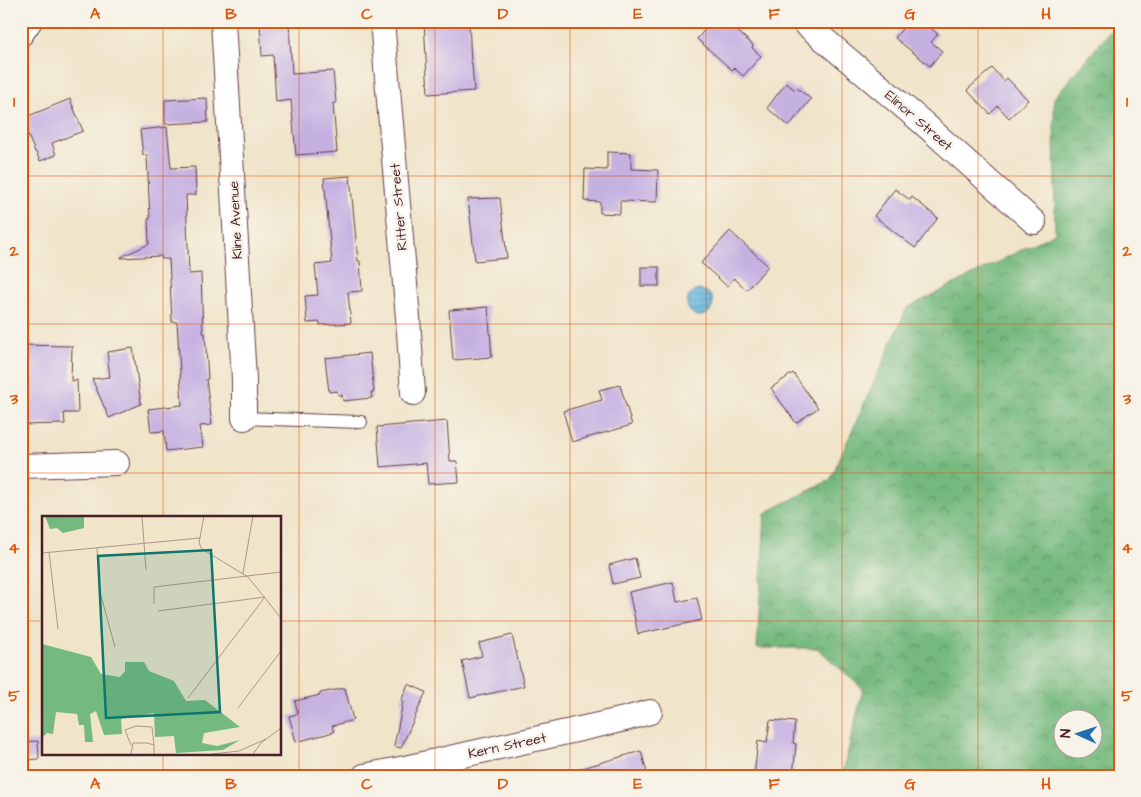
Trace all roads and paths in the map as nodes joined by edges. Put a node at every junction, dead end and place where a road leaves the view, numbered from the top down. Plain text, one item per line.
1 (30, 21) edge
2 (223, 21) edge
3 (382, 21) edge
4 (802, 21) edge
5 (21, 34) edge
6 (1034, 222) dead end
7 (413, 393) dead end
8 (244, 418) joint
9 (361, 422) dead end
10 (117, 463) dead end
11 (21, 466) edge
12 (650, 712) dead end
13 (364, 776) edge

1 - 5 street
2 - 8 street, Kline Avenue
3 - 7 street, Ritter Street
4 - 6 street, Elinor Street
8 - 9 lane
10 - 11 street
12 - 13 street, Kern Street

